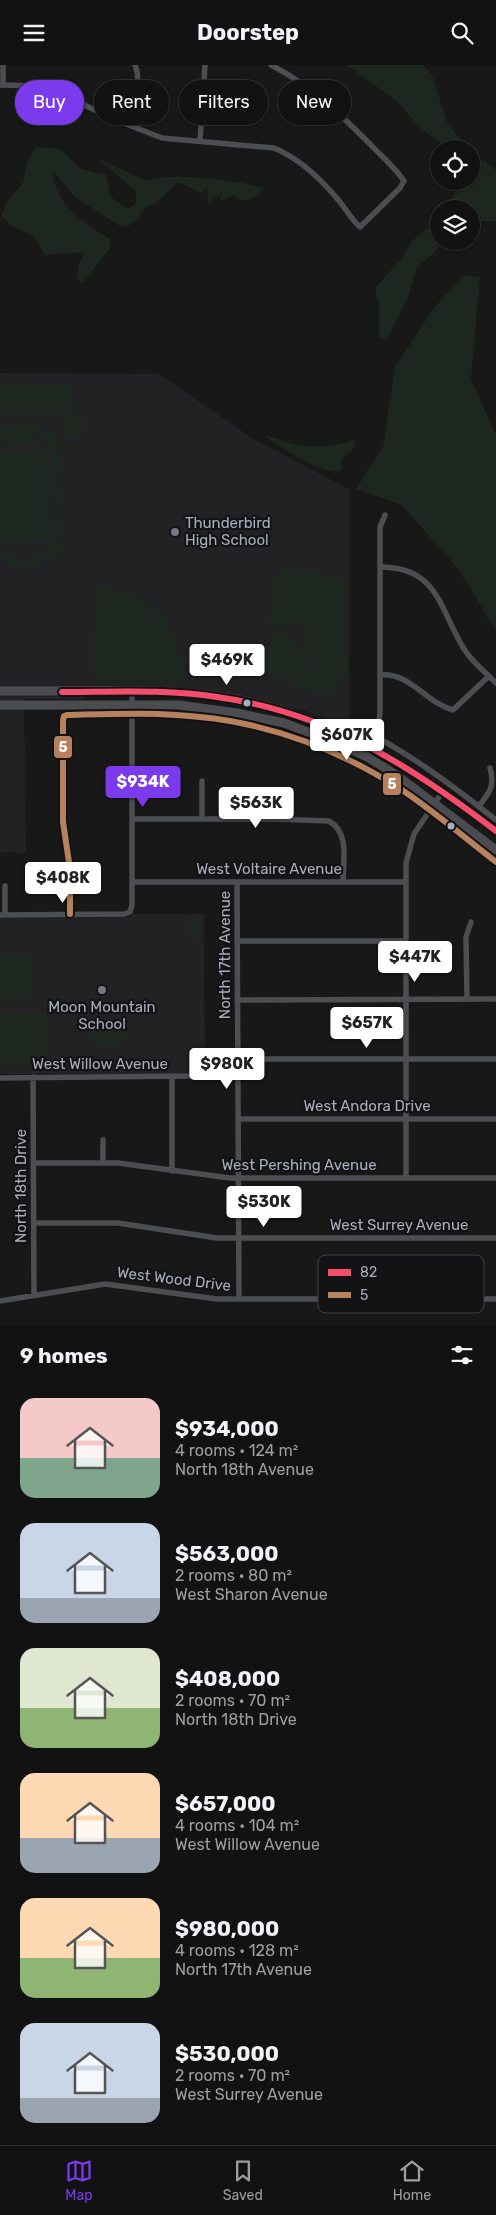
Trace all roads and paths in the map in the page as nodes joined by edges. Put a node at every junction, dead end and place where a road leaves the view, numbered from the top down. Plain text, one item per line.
1 (3, 65) edge
2 (205, 65) edge
3 (271, 65) edge
4 (136, 67) edge
5 (138, 80) edge
6 (1, 85) edge
7 (94, 109) edge
8 (129, 125) edge
9 (200, 141) junction
10 (385, 515) dead end
11 (380, 567) junction
12 (380, 675) junction
13 (489, 676) junction
14 (496, 683) edge
15 (0, 691) edge
16 (64, 692) junction
17 (132, 692) junction
18 (0, 705) edge
19 (64, 705) junction
20 (132, 705) junction
21 (132, 714) junction
22 (347, 721) dead end
23 (376, 736) junction
24 (372, 747) junction
25 (367, 757) junction
26 (490, 769) dead end
27 (202, 781) dead end
28 (443, 791) junction
29 (273, 794) dead end
30 (432, 806) junction
31 (479, 806) junction
32 (132, 819) junction
33 (202, 819) junction
34 (273, 819) junction
35 (496, 820) edge
36 (496, 831) edge
37 (496, 849) edge
38 (496, 862) edge
39 (132, 882) junction
40 (237, 882) junction
41 (343, 882) junction
42 (405, 882) junction
43 (5, 886) dead end
44 (70, 914) junction
45 (2, 915) edge
46 (471, 922) dead end
47 (237, 941) junction
48 (405, 941) junction
49 (466, 999) junction
50 (496, 999) edge
51 (237, 1000) junction
52 (405, 1000) junction
53 (238, 1059) junction
54 (405, 1059) junction
55 (496, 1059) edge
56 (33, 1077) junction
57 (172, 1077) junction
58 (0, 1078) edge
59 (238, 1119) junction
60 (405, 1119) junction
61 (496, 1119) edge
62 (103, 1140) dead end
63 (34, 1163) junction
64 (103, 1163) junction
65 (172, 1171) junction
66 (406, 1178) junction
67 (496, 1178) edge
68 (238, 1179) junction
69 (34, 1223) junction
70 (238, 1238) junction
71 (496, 1238) edge
72 (34, 1295) junction
73 (239, 1299) junction
74 (318, 1299) edge
75 (0, 1301) edge

1 - 6 street
2 - 9 street
3 - 9 street
4 - 5 street
6 - 7 street
8 - 9 street
10 - 11 street
11 - 12 street
11 - 13 street
12 - 13 street
12 - 23 street
13 - 14 street
15 - 16 main road
16 - 17 main road
16 - 19 main road
17 - 20 street
17 - 24 main road
18 - 19 main road
19 - 20 main road
20 - 21 street
20 - 25 main road
21 - 30 street
21 - 32 street
21 - 44 street
22 - 23 street
23 - 24 street
23 - 31 street
24 - 25 street
24 - 28 main road
25 - 30 main road
26 - 31 street
27 - 33 street
28 - 30 street
28 - 36 main road
29 - 34 street
30 - 37 main road
30 - 38 street
30 - 42 street
31 - 35 street
32 - 33 street
32 - 39 street
33 - 34 street
34 - 41 street
39 - 40 street, West Voltaire Avenue
39 - 44 street
40 - 41 street, West Voltaire Avenue
40 - 47 street, North 17th Avenue
41 - 42 street, West Voltaire Avenue
42 - 48 street
43 - 45 street
44 - 45 street
46 - 49 street
47 - 48 street
47 - 51 street, North 17th Avenue
48 - 52 street
49 - 50 street
49 - 52 street
51 - 52 street
51 - 53 street, North 17th Avenue
52 - 54 street
53 - 54 street, West Willow Avenue
53 - 57 street, West Willow Avenue
53 - 59 street, North 17th Avenue
54 - 55 street, West Willow Avenue
54 - 60 street
56 - 57 street, West Willow Avenue
56 - 58 street, West Willow Avenue
56 - 63 street, North 18th Drive
57 - 65 street
59 - 60 street, West Andora Drive
59 - 68 street, North 17th Avenue
60 - 61 street, West Andora Drive
60 - 66 street
62 - 64 street
63 - 64 street, West Pershing Avenue
63 - 69 street, North 18th Drive
64 - 65 street, West Pershing Avenue
65 - 68 street, West Pershing Avenue
66 - 67 street, West Pershing Avenue
66 - 68 street, West Pershing Avenue
68 - 70 street, North 17th Avenue
69 - 70 street, West Surrey Avenue
69 - 72 street, North 18th Drive
70 - 71 street, West Surrey Avenue
70 - 73 street, North 17th Avenue
72 - 73 street, West Wood Drive
72 - 75 street, West Wood Drive
73 - 74 street, West Wood Drive

